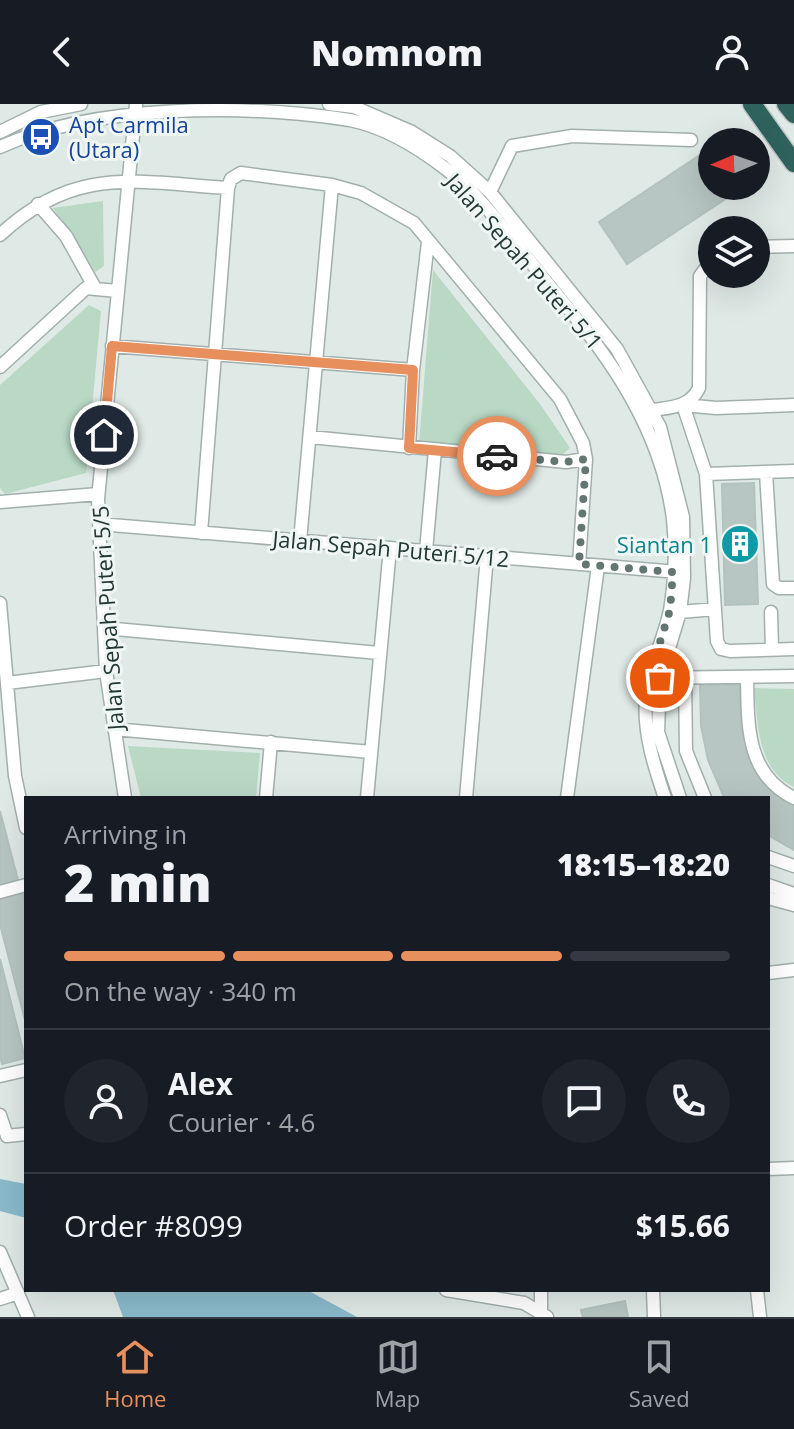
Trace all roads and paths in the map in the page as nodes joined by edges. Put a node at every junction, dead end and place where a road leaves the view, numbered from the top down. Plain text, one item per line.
1 (81, 104) edge
2 (329, 104) edge
3 (752, 104) edge
4 (786, 104) edge
5 (136, 105) edge
6 (56, 107) edge
7 (41, 108) edge
8 (353, 110) edge
9 (794, 114) edge
10 (0, 132) edge
11 (691, 140) dead end
12 (0, 147) edge
13 (794, 163) edge
14 (128, 181) junction
15 (332, 185) junction
16 (228, 188) junction
17 (490, 192) junction
18 (38, 204) junction
19 (0, 235) edge
20 (428, 242) junction
21 (794, 246) edge
22 (770, 247) edge
23 (95, 288) junction
24 (700, 288) edge
25 (117, 291) junction
26 (112, 346) junction
27 (215, 356) junction
28 (316, 362) junction
29 (0, 367) edge
30 (413, 370) junction
31 (683, 405) junction
32 (794, 405) edge
33 (645, 411) junction
34 (310, 437) junction
35 (409, 448) junction
36 (435, 450) junction
37 (586, 459) junction
38 (794, 471) edge
39 (766, 473) junction
40 (706, 474) junction
41 (98, 494) junction
42 (0, 502) edge
43 (99, 524) junction
44 (201, 533) junction
45 (300, 541) junction
46 (390, 548) junction
47 (426, 551) junction
48 (487, 556) junction
49 (579, 564) junction
50 (598, 566) junction
51 (678, 572) junction
52 (794, 588) edge
53 (0, 603) edge
54 (715, 609) junction
55 (680, 612) junction
56 (771, 612) dead end
57 (104, 628) junction
58 (794, 649) edge
59 (772, 650) junction
60 (379, 653) junction
61 (106, 671) junction
62 (794, 676) edge
63 (747, 677) junction
64 (654, 678) junction
65 (685, 679) junction
66 (5, 690) edge
67 (114, 729) junction
68 (271, 742) junction
69 (371, 752) junction
70 (125, 796) edge
71 (266, 796) edge
72 (367, 796) edge
73 (466, 796) edge
74 (567, 796) edge
75 (664, 796) edge
76 (679, 796) edge
77 (704, 796) edge
78 (794, 798) edge
79 (24, 819) edge
80 (770, 858) edge
81 (794, 866) edge
82 (24, 886) edge
83 (770, 886) edge
84 (0, 892) edge
85 (794, 894) edge
86 (770, 899) edge
87 (794, 905) edge
88 (794, 970) edge
89 (770, 973) edge
90 (24, 1070) edge
91 (0, 1076) edge
92 (0, 1115) edge
93 (24, 1134) edge
94 (794, 1168) edge
95 (770, 1169) edge
96 (0, 1252) edge
97 (460, 1292) edge
98 (541, 1292) edge
99 (653, 1292) edge
100 (757, 1292) edge
101 (18, 1293) junction
102 (0, 1299) edge
103 (544, 1315) edge
104 (28, 1317) edge
105 (654, 1317) edge
106 (760, 1317) edge

1 - 6 street
2 - 8 street
3 - 13 highway
4 - 9 highway
5 - 8 street, Jalan Sepah Puteri 5/1
5 - 12 street, Jalan Sepah Puteri 5/1
5 - 14 street, Jalan Sepah Puteri 5/5
6 - 7 street
7 - 10 street
8 - 17 street
8 - 33 street, Jalan Sepah Puteri 5/1
11 - 17 street
14 - 16 street
14 - 18 street
14 - 25 street, Jalan Sepah Puteri 5/5
15 - 16 street
15 - 20 street
15 - 28 street
16 - 27 street
17 - 33 street
18 - 19 street
18 - 23 street
20 - 30 street
20 - 37 street
21 - 22 street
23 - 25 street
23 - 29 street
24 - 31 street
25 - 26 street, Jalan Sepah Puteri 5/5
26 - 27 street
26 - 41 street, Jalan Sepah Puteri 5/5
27 - 28 street
27 - 44 street
28 - 30 street
28 - 34 street
30 - 35 street
31 - 32 street
31 - 33 street
31 - 40 street
33 - 51 street, Jalan Sepah Puteri 5/1
34 - 35 street
34 - 45 street
35 - 36 street
36 - 37 street
36 - 47 street
37 - 49 street
38 - 39 street
39 - 40 street
39 - 52 street
40 - 54 street
41 - 42 street
41 - 43 street, Jalan Sepah Puteri 5/5
43 - 44 street, Jalan Sepah Puteri 5/12
43 - 57 street, Jalan Sepah Puteri 5/5
44 - 45 street, Jalan Sepah Puteri 5/12
45 - 46 street, Jalan Sepah Puteri 5/12
46 - 47 street, Jalan Sepah Puteri 5/12
46 - 60 street
47 - 48 street, Jalan Sepah Puteri 5/12
48 - 49 street, Jalan Sepah Puteri 5/12
48 - 73 street
49 - 50 street, Jalan Sepah Puteri 5/12
50 - 51 street, Jalan Sepah Puteri 5/12
50 - 74 street
51 - 55 street
51 - 64 street, Jalan Sepah Puteri 5/1
53 - 66 street
54 - 55 street
54 - 59 street
55 - 64 street
56 - 59 street
57 - 60 street
57 - 61 street, Jalan Sepah Puteri 5/5
58 - 59 street
60 - 69 street
61 - 66 street
61 - 67 street, Jalan Sepah Puteri 5/5
62 - 63 street
63 - 65 street
63 - 78 street
64 - 65 street
64 - 75 street, Jalan Sepah Puteri 5/1
64 - 76 street
65 - 77 street
66 - 79 street
67 - 68 street
67 - 70 street, Jalan Sepah Puteri 5/5
68 - 69 street
68 - 71 street
69 - 72 street
80 - 81 street
82 - 84 street
83 - 85 street
86 - 87 street
88 - 89 street
90 - 91 street
92 - 93 street
94 - 95 street
96 - 101 street
97 - 103 street
98 - 103 street
99 - 105 street
100 - 106 street
101 - 102 street
101 - 104 street

